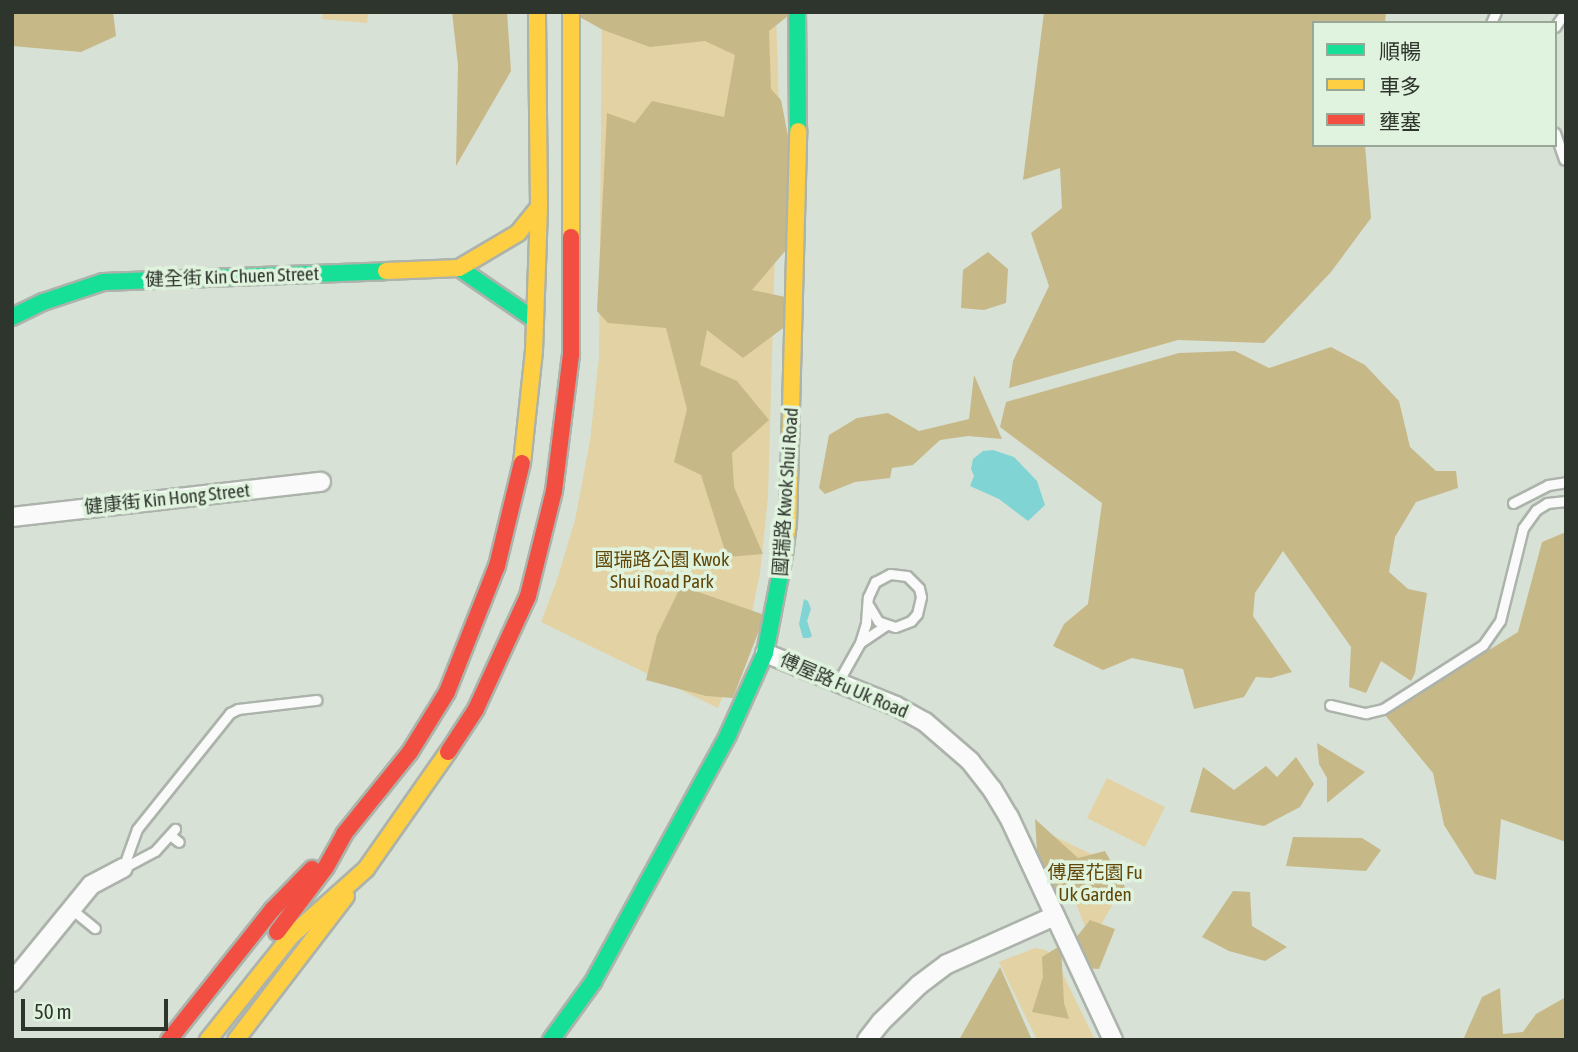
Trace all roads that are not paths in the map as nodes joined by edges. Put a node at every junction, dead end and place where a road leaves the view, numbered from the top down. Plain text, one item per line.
1 (537, 12) edge
2 (571, 12) edge
3 (797, 12) edge
4 (1557, 138) edge
5 (1565, 160) edge
6 (539, 207) junction
7 (459, 268) junction
8 (12, 317) edge
9 (535, 320) junction
10 (321, 482) dead end
11 (1566, 482) edge
12 (1566, 501) edge
13 (1513, 503) dead end
14 (12, 517) edge
15 (869, 606) junction
16 (886, 625) junction
17 (860, 643) junction
18 (765, 653) junction
19 (838, 682) junction
20 (316, 700) dead end
21 (1330, 705) dead end
22 (344, 834) junction
23 (180, 842) dead end
24 (123, 868) junction
25 (366, 869) junction
26 (70, 908) junction
27 (1055, 916) junction
28 (95, 928) dead end
29 (12, 982) edge
30 (169, 1040) edge
31 (190, 1040) edge
32 (208, 1040) edge
33 (236, 1040) edge
34 (551, 1040) edge
35 (867, 1040) edge
36 (1113, 1040) edge

1 - 6 main road
2 - 25 main road
3 - 18 main road, 國瑞路 Kwok Shui Road
4 - 5 lane
6 - 7 main road, 健全街 Kin Chuen Street
6 - 9 main road
7 - 8 main road, 健全街 Kin Chuen Street
7 - 9 main road
9 - 22 main road
10 - 14 street, 健康街 Kin Hong Street
11 - 13 lane
12 - 21 lane
15 - 16 lane
15 - 16 lane
15 - 17 lane
16 - 17 lane
17 - 19 lane
18 - 19 street, 傅屋路 Fu Uk Road
18 - 34 main road, 國瑞路 Kwok Shui Road
19 - 27 street, 傅屋路 Fu Uk Road
20 - 24 lane
22 - 30 main road
22 - 31 main road
23 - 24 lane
24 - 26 street
25 - 32 main road
25 - 33 main road
26 - 28 lane
26 - 29 street
27 - 35 street
27 - 36 street, 傅屋路 Fu Uk Road

